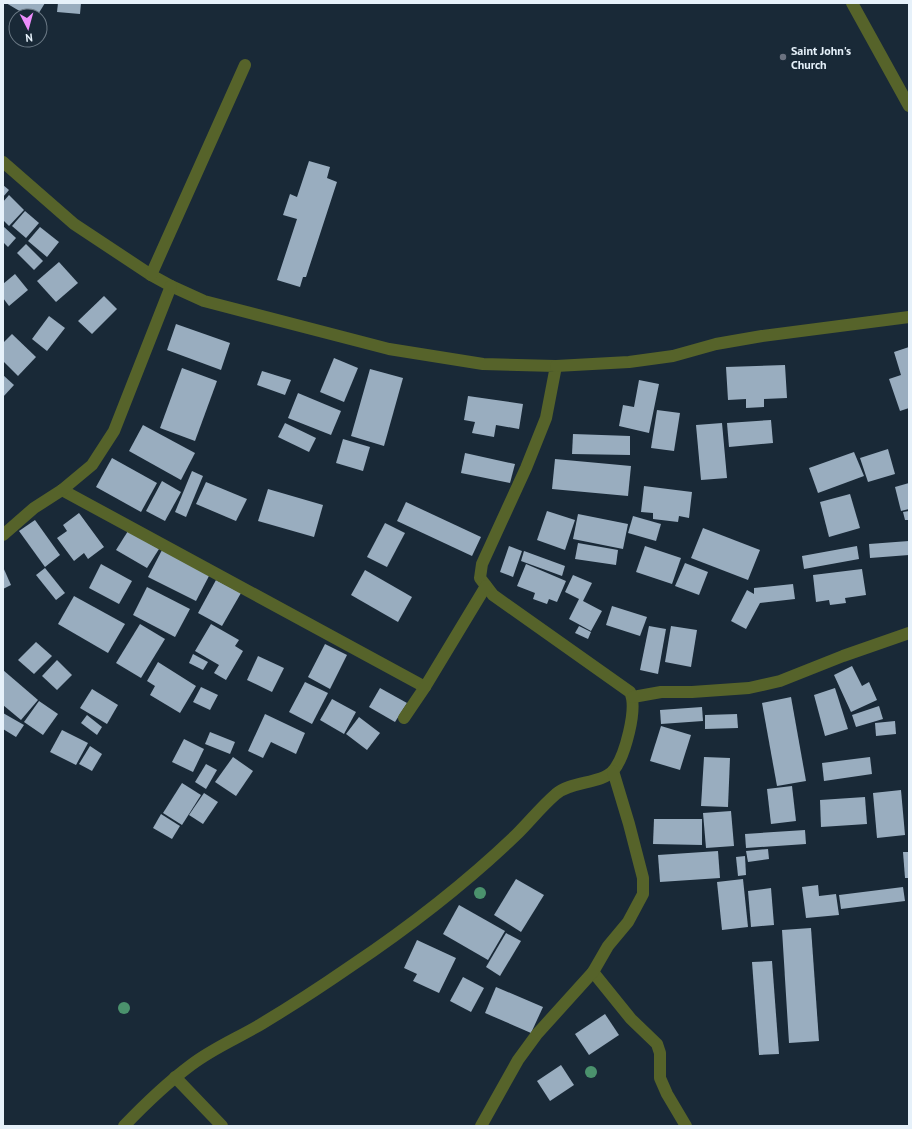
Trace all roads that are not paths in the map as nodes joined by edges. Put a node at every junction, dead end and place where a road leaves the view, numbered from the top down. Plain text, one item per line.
1 (852, 3) edge
2 (245, 65) dead end
3 (909, 106) edge
4 (3, 162) edge
5 (151, 275) junction
6 (171, 286) junction
7 (909, 317) edge
8 (556, 366) junction
9 (62, 490) junction
10 (3, 535) edge
11 (486, 586) junction
12 (909, 634) edge
13 (425, 687) junction
14 (633, 697) junction
15 (404, 718) dead end
16 (613, 771) junction
17 (593, 972) junction
18 (175, 1077) junction
19 (124, 1126) edge
20 (222, 1126) edge
21 (481, 1126) edge
22 (686, 1126) edge

1 - 3 street
2 - 5 street
4 - 5 street
5 - 6 street
6 - 8 street
6 - 9 street
7 - 8 street
8 - 11 street
9 - 10 street
9 - 13 street
11 - 13 street
11 - 14 street
12 - 14 street
13 - 15 street
14 - 16 street
16 - 17 street
16 - 18 street
17 - 21 street
17 - 22 street
18 - 19 street
18 - 20 street

